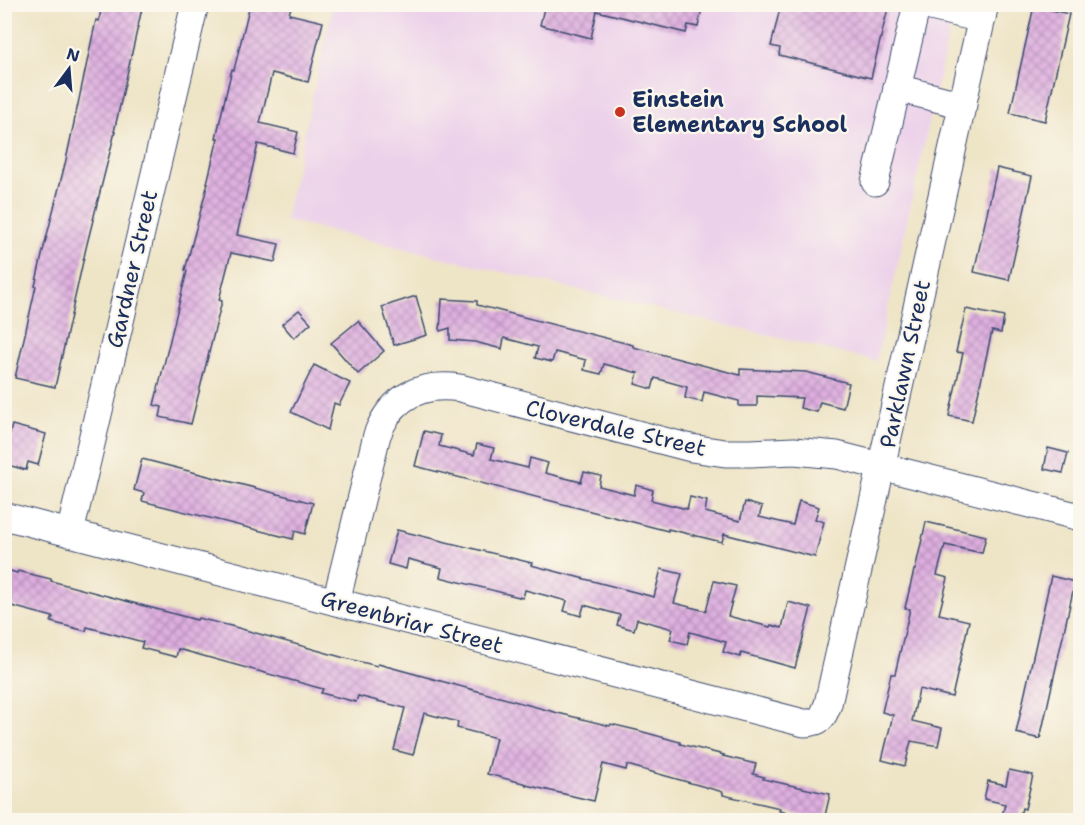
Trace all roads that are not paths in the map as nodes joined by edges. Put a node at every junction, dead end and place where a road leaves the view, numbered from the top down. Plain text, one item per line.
1 (195, 4) edge
2 (917, 4) edge
3 (984, 12) edge
4 (897, 88) junction
5 (963, 105) junction
6 (875, 182) dead end
7 (883, 466) junction
8 (4, 516) edge
9 (1080, 517) edge
10 (70, 533) junction
11 (336, 602) junction
12 (819, 720) joint

1 - 10 street, Gardner Street
2 - 3 street
2 - 4 street
3 - 5 street, Parklawn Street
4 - 5 street
4 - 6 street
5 - 7 street, Parklawn Street
7 - 9 street, Cloverdale Street
7 - 11 street, Cloverdale Street
7 - 12 street, Parklawn Street
8 - 10 street, Greenbriar Street
10 - 11 street, Greenbriar Street
11 - 12 street, Greenbriar Street

